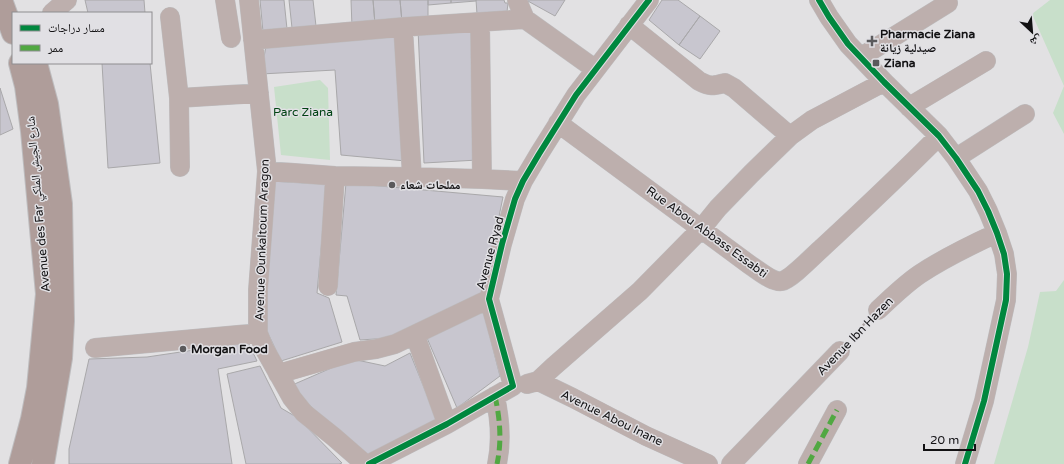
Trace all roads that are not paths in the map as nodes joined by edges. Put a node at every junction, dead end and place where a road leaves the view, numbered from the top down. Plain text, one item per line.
1 (1, 0) edge
2 (15, 0) edge
3 (67, 0) edge
4 (226, 0) edge
5 (249, 0) edge
6 (517, 0) edge
7 (649, 0) edge
8 (820, 0) edge
9 (948, 2) dead end
10 (20, 12) edge
11 (53, 12) edge
12 (170, 17) dead end
13 (525, 19) junction
14 (480, 22) junction
15 (629, 25) junction
16 (403, 27) junction
17 (12, 30) edge
18 (231, 38) dead end
19 (253, 40) junction
20 (861, 57) junction
21 (986, 61) dead end
22 (20, 64) edge
23 (36, 64) edge
24 (595, 69) junction
25 (884, 82) junction
26 (259, 93) junction
27 (179, 98) junction
28 (909, 107) junction
29 (1025, 114) dead end
30 (558, 123) junction
31 (790, 136) junction
32 (939, 136) junction
33 (956, 158) junction
34 (180, 167) dead end
35 (267, 171) junction
36 (335, 176) junction
37 (412, 177) junction
38 (482, 179) junction
39 (524, 181) junction
40 (701, 229) junction
41 (997, 233) junction
42 (328, 286) dead end
43 (489, 300) junction
44 (878, 310) road end
45 (258, 333) junction
46 (414, 335) junction
47 (95, 348) dead end
48 (840, 351) road end
49 (278, 374) junction
50 (538, 381) junction
51 (514, 386) junction
52 (495, 396) junction
53 (837, 410) dead end
54 (446, 424) junction
55 (20, 464) edge
56 (43, 464) edge
57 (365, 464) edge
58 (369, 464) edge
59 (497, 464) edge
60 (708, 464) edge
61 (731, 464) edge
62 (808, 464) edge
63 (965, 464) edge

1 - 17 main road
2 - 10 main road
3 - 11 street
4 - 18 street
5 - 19 street, Avenue Ounkaltoum Aragon
6 - 13 street
7 - 15 street, Avenue Ryad
8 - 20 street
9 - 20 street
12 - 27 street
13 - 14 street
13 - 24 street
14 - 16 street
14 - 38 street
15 - 24 street, Avenue Ryad
15 - 31 street
16 - 19 street
16 - 37 street
19 - 26 street, Avenue Ounkaltoum Aragon
20 - 25 street
21 - 28 street
22 - 55 main road, Avenue des Far شارع الجيش الملكي
23 - 56 main road, Avenue des Far شارع الجيش الملكي
24 - 30 street, Avenue Ryad
25 - 28 street
25 - 31 street
26 - 27 street
26 - 35 street, Avenue Ounkaltoum Aragon
27 - 34 street
28 - 32 street
29 - 33 street
30 - 39 street, Avenue Ryad
30 - 40 street, Rue Abou Abbass Essabti
31 - 40 street
32 - 33 street
32 - 40 street, Rue Abou Abbass Essabti
33 - 41 street
35 - 36 street
35 - 45 street, Avenue Ounkaltoum Aragon
36 - 37 street
36 - 42 street
37 - 38 street
38 - 39 street
39 - 43 street, Avenue Ryad
40 - 50 street
41 - 44 street, Avenue Ibn Hazen
41 - 63 street
43 - 46 street
43 - 51 street, Avenue Ryad
45 - 47 street
45 - 49 street, Avenue Ounkaltoum Aragon
46 - 49 street
46 - 54 street
48 - 61 street, Avenue Ibn Hazen
49 - 57 street, Avenue Ounkaltoum Aragon
50 - 51 street
50 - 60 street, Avenue Abou Inane
51 - 52 street
52 - 54 street
52 - 59 street
53 - 62 street
54 - 58 street

